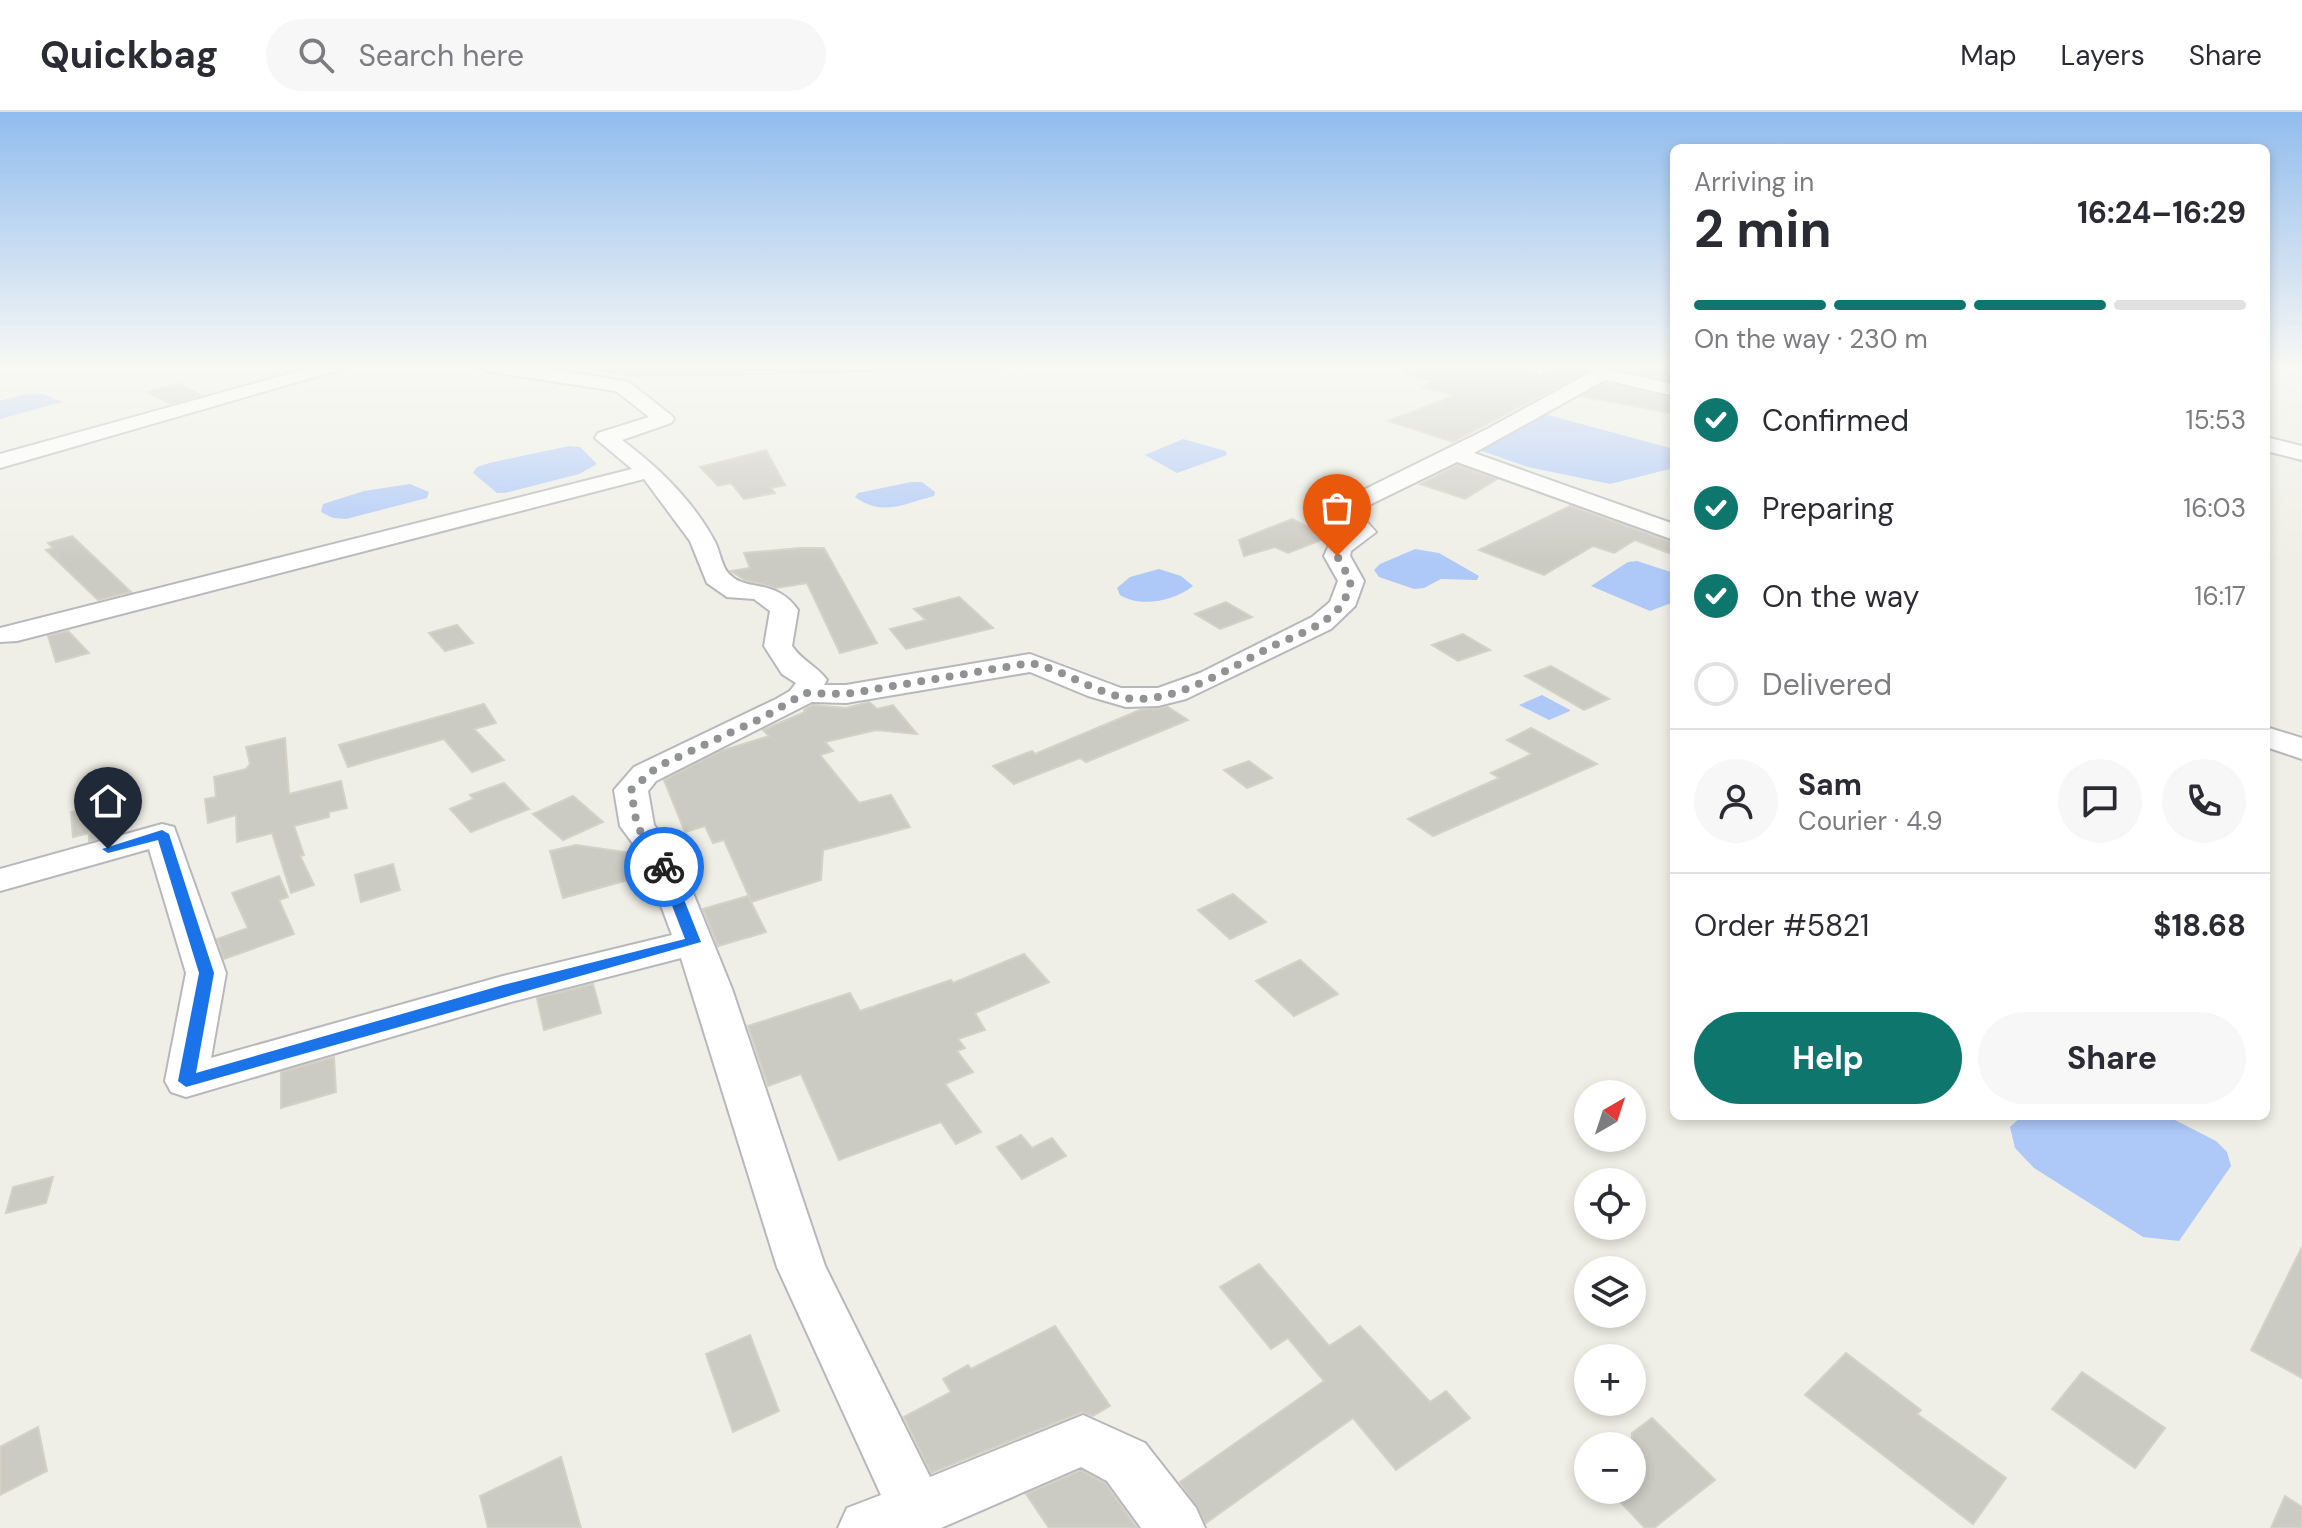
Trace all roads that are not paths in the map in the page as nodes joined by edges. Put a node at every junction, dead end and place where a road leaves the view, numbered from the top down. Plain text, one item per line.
1 (116, 431) edge
2 (627, 431) edge
3 (1495, 431) edge
4 (2270, 445) edge
5 (2302, 453) edge
6 (1456, 454) junction
7 (0, 461) edge
8 (649, 471) junction
9 (1670, 531) edge
10 (7, 635) dead end
11 (805, 693) junction
12 (2270, 737) edge
13 (2302, 749) edge
14 (0, 880) edge
15 (694, 942) junction
16 (892, 1519) edge
17 (1176, 1528) edge

1 - 7 street
2 - 8 street
3 - 6 street
4 - 5 street
6 - 9 street
6 - 11 street
8 - 10 street
8 - 11 street
11 - 15 street
12 - 13 street
14 - 15 street
15 - 16 street
16 - 17 street

